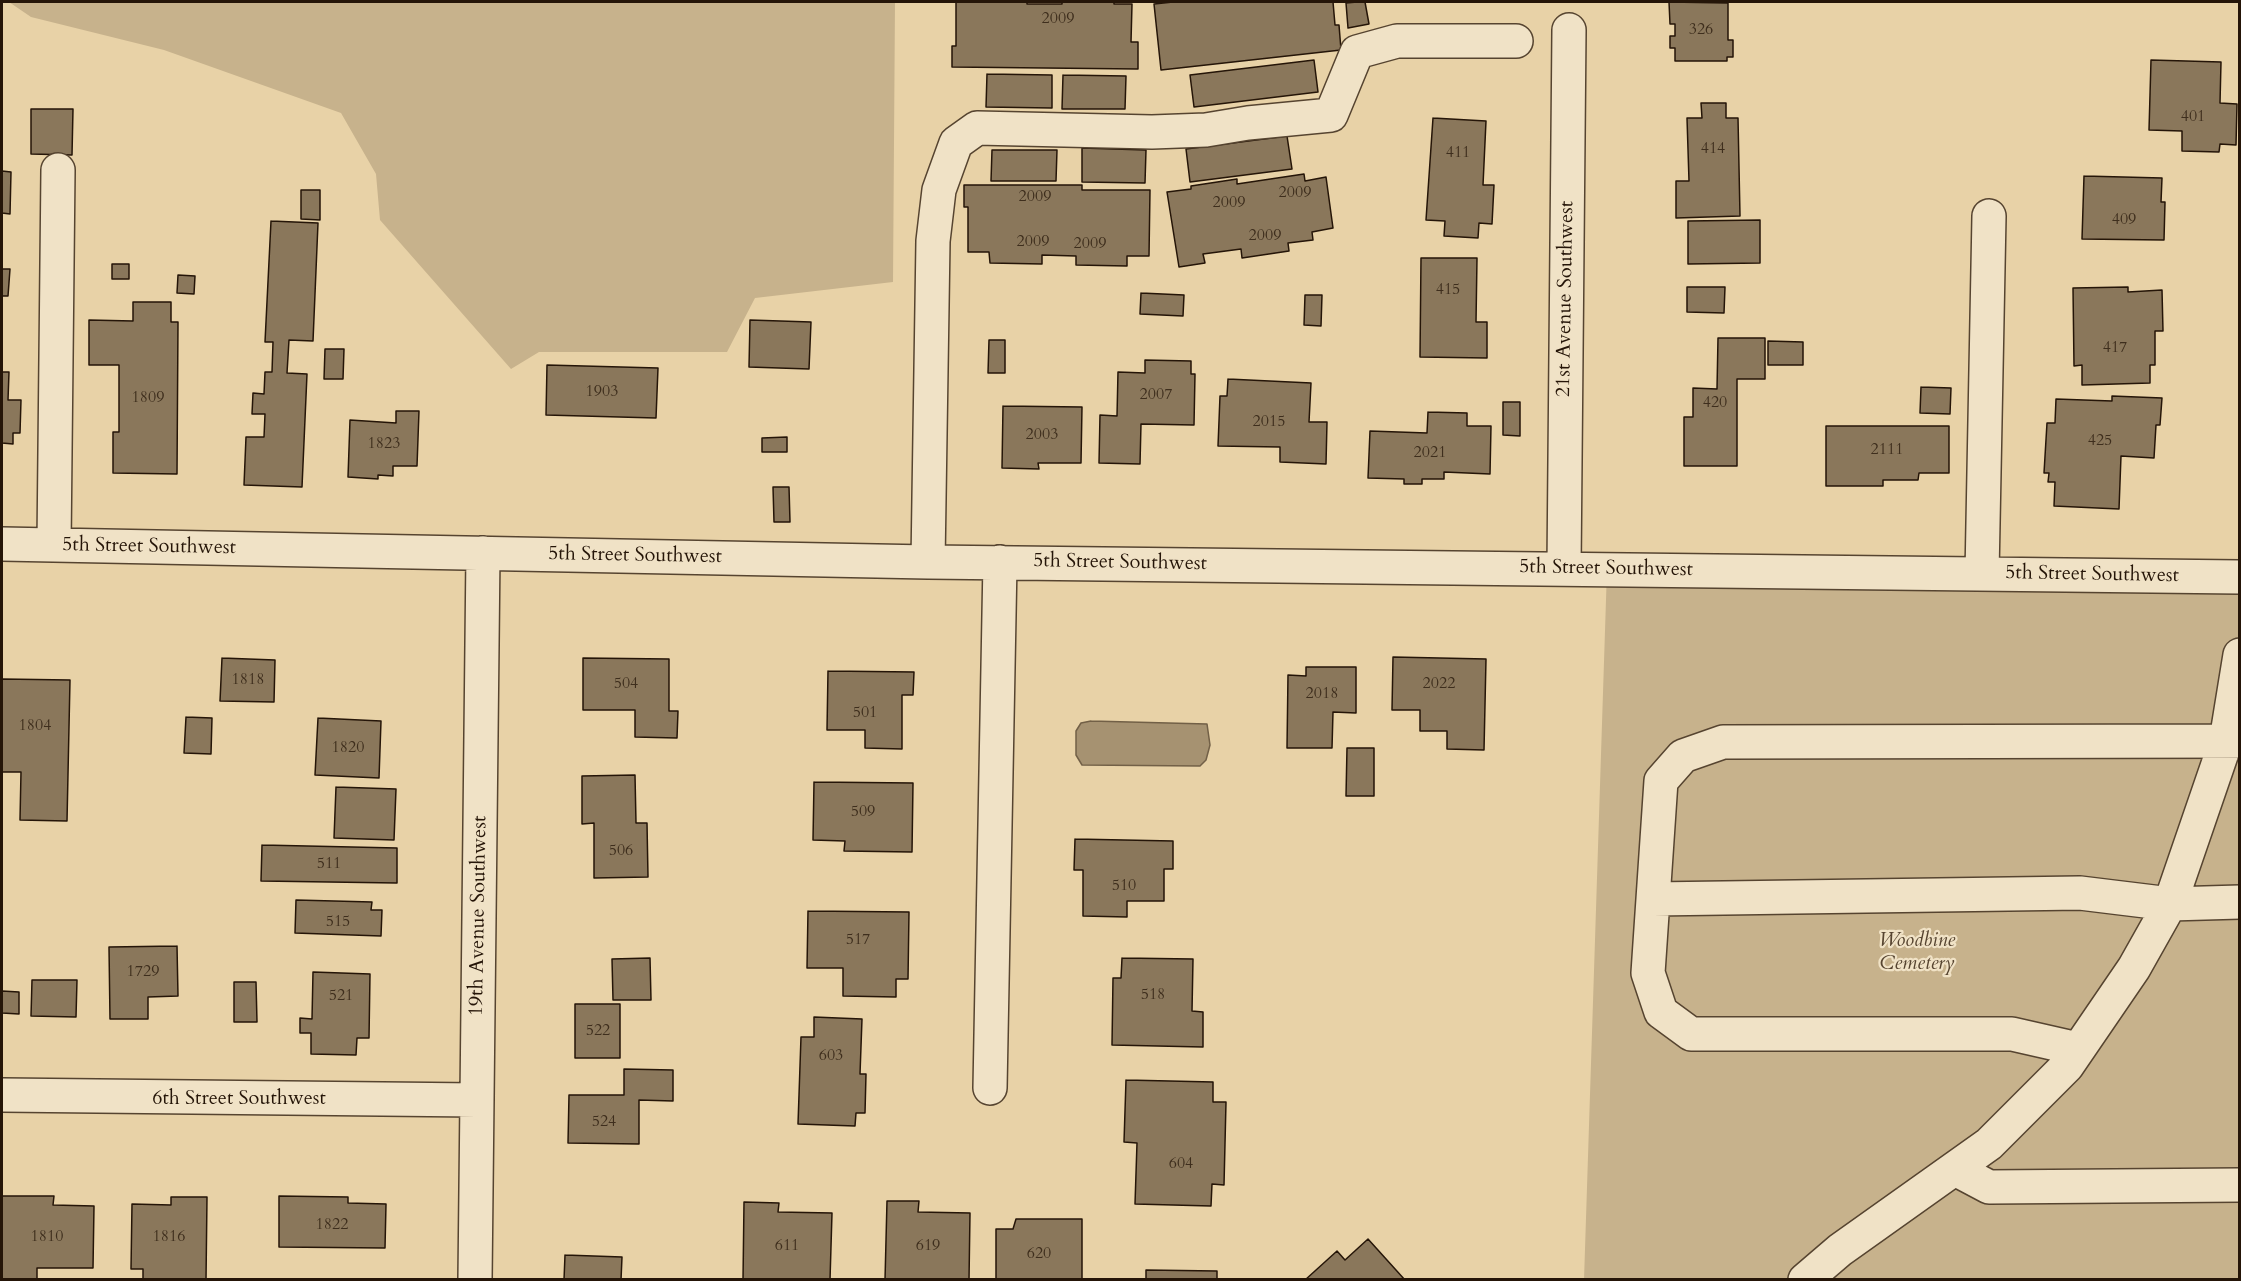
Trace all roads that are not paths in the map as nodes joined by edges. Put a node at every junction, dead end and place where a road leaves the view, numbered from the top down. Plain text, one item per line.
1 (1569, 30) dead end
2 (1516, 40) dead end
3 (58, 170) dead end
4 (1989, 216) dead end
5 (2, 544) edge
6 (54, 545) junction
7 (483, 553) junction
8 (928, 562) junction
9 (1000, 562) junction
10 (1564, 568) junction
11 (1982, 574) junction
12 (2240, 577) edge
13 (2240, 655) edge
14 (2233, 741) edge
15 (1653, 899) junction
16 (2240, 902) edge
17 (2170, 904) junction
18 (2078, 1049) junction
19 (990, 1088) dead end
20 (2, 1095) edge
21 (477, 1100) junction
22 (1955, 1169) junction
23 (2240, 1185) edge
24 (475, 1280) edge
25 (1805, 1280) edge

1 - 10 street, 21st Avenue Southwest
2 - 8 street
3 - 6 street
4 - 11 street
5 - 6 street, 5th Street Southwest
6 - 7 street, 5th Street Southwest
7 - 8 street, 5th Street Southwest
7 - 21 street, 19th Avenue Southwest
8 - 9 street, 5th Street Southwest
9 - 10 street, 5th Street Southwest
9 - 19 street
10 - 11 street, 5th Street Southwest
11 - 12 street, 5th Street Southwest
13 - 14 street
14 - 15 street
14 - 17 street
15 - 17 street
15 - 18 street
16 - 17 street
17 - 18 street
18 - 22 street
20 - 21 street, 6th Street Southwest
21 - 24 street, 19th Avenue Southwest
22 - 23 street
22 - 25 street

